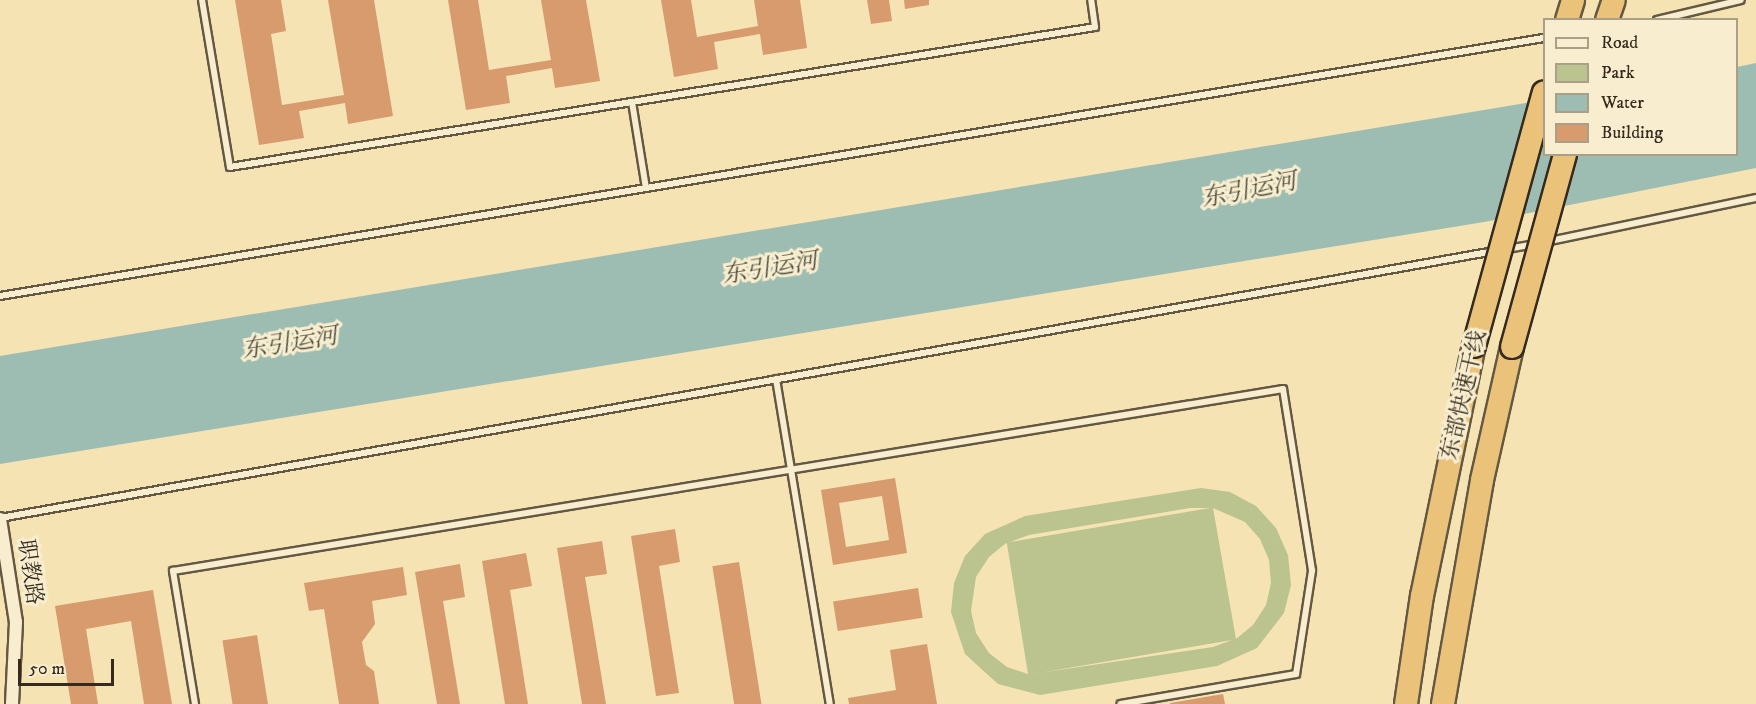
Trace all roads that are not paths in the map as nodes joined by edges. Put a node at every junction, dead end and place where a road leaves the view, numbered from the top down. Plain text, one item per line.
1 (202, 0) edge
2 (1091, 0) edge
3 (1573, 0) edge
4 (1614, 0) edge
5 (1741, 0) edge
6 (1568, 18) edge
7 (1608, 18) edge
8 (1665, 18) edge
9 (1543, 38) edge
10 (1543, 99) edge
11 (632, 102) junction
12 (1564, 156) edge
13 (646, 188) junction
14 (1756, 198) edge
15 (0, 296) edge
16 (776, 379) junction
17 (791, 469) junction
18 (0, 519) edge
19 (12, 704) edge
20 (195, 704) edge
21 (830, 704) edge
22 (1121, 704) edge
23 (1406, 704) edge
24 (1443, 704) edge

1 - 11 lane
2 - 11 lane
3 - 6 highway
4 - 7 highway
5 - 8 lane
9 - 13 lane
10 - 23 highway, 东部快速干线, bridge
11 - 13 lane
12 - 24 highway, 东部快速干线, bridge
13 - 15 lane
14 - 16 lane
16 - 17 lane
16 - 18 lane
17 - 20 lane
17 - 21 lane
17 - 22 lane
18 - 19 street, 职教路

